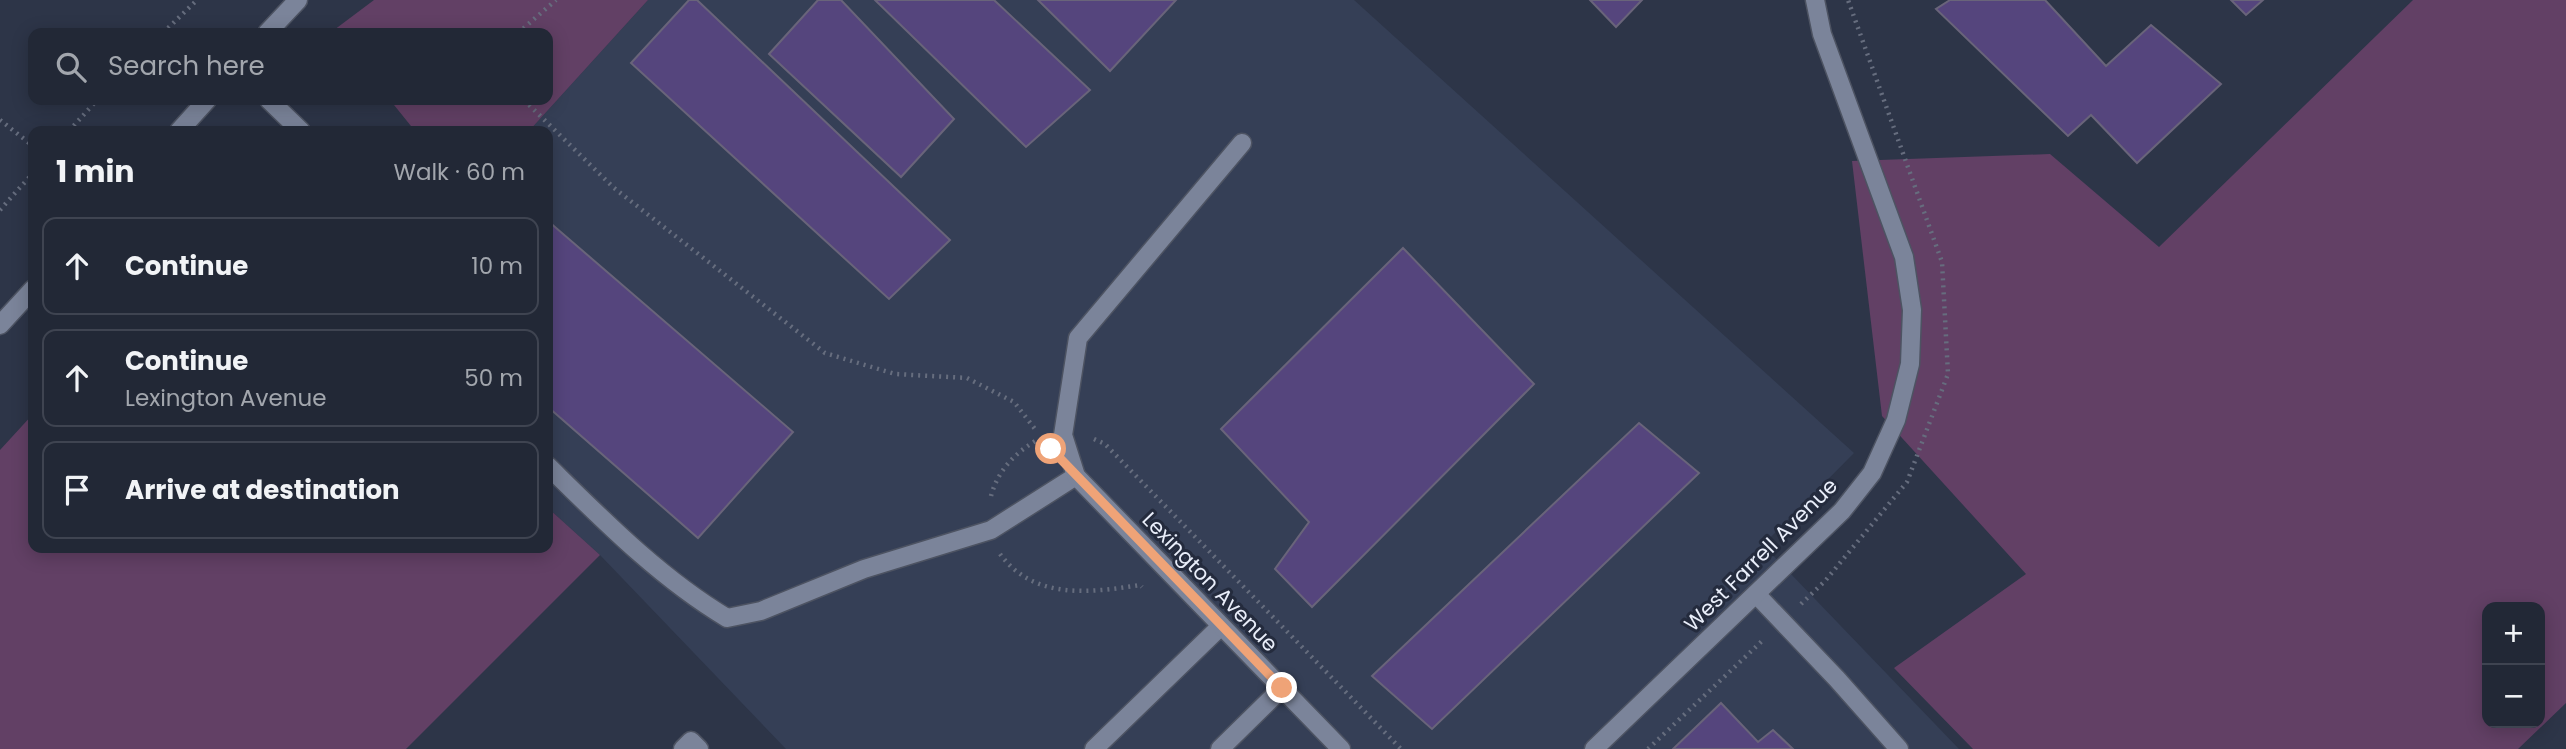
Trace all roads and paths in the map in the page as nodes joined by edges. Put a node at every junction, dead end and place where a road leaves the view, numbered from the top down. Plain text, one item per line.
1 (197, 0) edge
2 (298, 0) edge
3 (556, 0) edge
4 (1815, 0) edge
5 (1848, 0) edge
6 (168, 28) edge
7 (272, 28) edge
8 (524, 28) edge
9 (92, 105) edge
10 (202, 105) edge
11 (274, 105) edge
12 (529, 105) edge
13 (0, 120) edge
14 (74, 126) edge
15 (184, 126) edge
16 (296, 126) edge
17 (551, 126) edge
18 (553, 128) edge
19 (28, 142) edge
20 (1242, 143) dead end
21 (28, 179) edge
22 (0, 210) edge
23 (28, 295) edge
24 (0, 326) edge
25 (1042, 437) dead end
26 (553, 471) edge
27 (1076, 476) junction
28 (1756, 594) junction
29 (1783, 621) junction
30 (1221, 626) junction
31 (1282, 688) junction
32 (683, 749) edge
33 (699, 749) edge
34 (1094, 749) edge
35 (1220, 749) edge
36 (1341, 749) edge
37 (1594, 749) edge
38 (1648, 749) edge
39 (1899, 749) edge

1 - 6 path
2 - 7 street
3 - 8 path
4 - 28 street, West Farrell Avenue
5 - 29 path
9 - 14 path
10 - 15 street
11 - 16 street
12 - 17 path
13 - 19 path
18 - 25 path
20 - 27 street
21 - 22 path
23 - 24 street
26 - 27 street
27 - 30 street, Lexington Avenue
28 - 29 street
28 - 37 street, West Farrell Avenue
29 - 38 path
29 - 39 street
30 - 31 street, Lexington Avenue
30 - 34 street
31 - 35 street
31 - 36 street, Lexington Avenue
32 - 33 street

